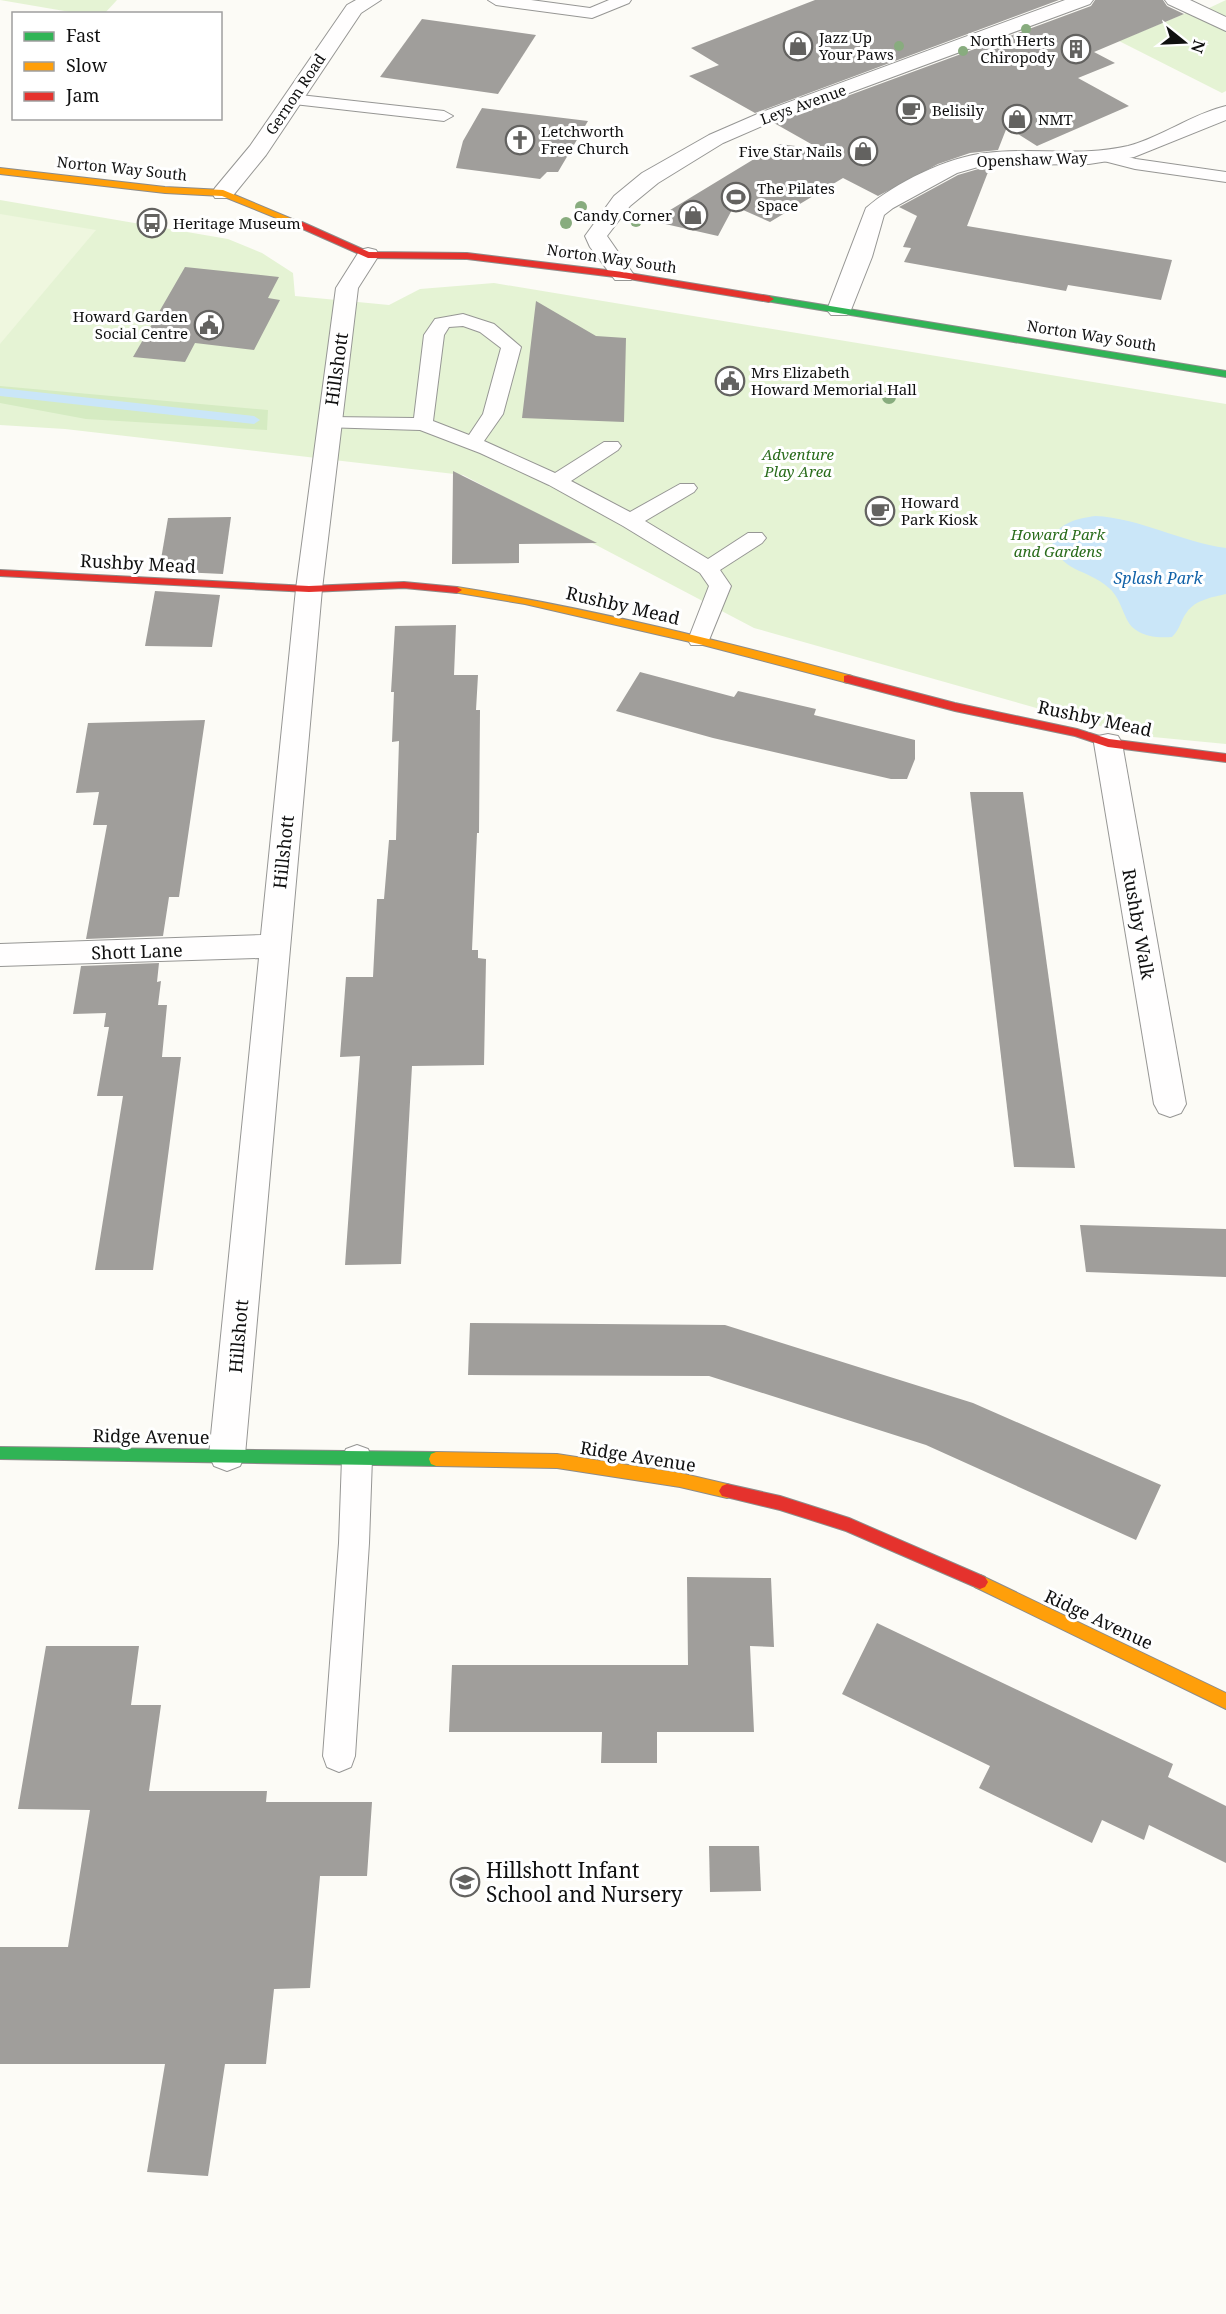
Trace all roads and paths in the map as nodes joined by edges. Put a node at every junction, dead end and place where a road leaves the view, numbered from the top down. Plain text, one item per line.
1 (371, 0) edge
2 (496, 0) edge
3 (623, 0) edge
4 (1083, 0) edge
5 (1175, 0) edge
6 (1226, 25) edge
7 (291, 99) junction
8 (1226, 112) edge
9 (444, 116) dead end
10 (1106, 156) junction
11 (0, 171) edge
12 (1226, 177) edge
13 (223, 193) junction
14 (368, 255) junction
15 (623, 275) junction
16 (840, 310) junction
17 (1226, 374) edge
18 (329, 423) junction
19 (423, 424) junction
20 (473, 443) junction
21 (610, 446) dead end
22 (556, 481) junction
23 (687, 488) dead end
24 (630, 521) junction
25 (755, 538) dead end
26 (708, 568) junction
27 (0, 573) edge
28 (309, 589) junction
29 (699, 640) junction
30 (1108, 743) junction
31 (1226, 758) edge
32 (274, 946) junction
33 (0, 954) edge
34 (1170, 1104) dead end
35 (0, 1453) edge
36 (226, 1455) junction
37 (357, 1458) junction
38 (1226, 1701) edge
39 (339, 1755) dead end

1 - 7 street, Gernon Road
2 - 3 lane
4 - 15 street, Leys Avenue
5 - 6 street
7 - 9 lane
7 - 13 street, Gernon Road
8 - 10 street, Openshaw Way
10 - 12 lane
10 - 16 street, Openshaw Way
11 - 13 street, Norton Way South
13 - 14 street, Norton Way South
14 - 15 street, Norton Way South
14 - 18 street, Hillshott
15 - 16 street, Norton Way South
16 - 17 street, Norton Way South
18 - 19 lane
18 - 28 street, Hillshott
19 - 20 lane
19 - 20 lane
20 - 22 lane
21 - 22 lane
22 - 24 lane
23 - 24 lane
24 - 26 lane
25 - 26 lane
26 - 29 lane
27 - 28 street, Rushby Mead
28 - 29 street, Rushby Mead
28 - 32 street, Hillshott
29 - 30 street, Rushby Mead
30 - 31 street, Rushby Mead
30 - 34 street, Rushby Walk
32 - 33 street, Shott Lane
32 - 36 street, Hillshott
35 - 36 street, Ridge Avenue
36 - 37 street, Ridge Avenue
37 - 38 street, Ridge Avenue
37 - 39 lane

